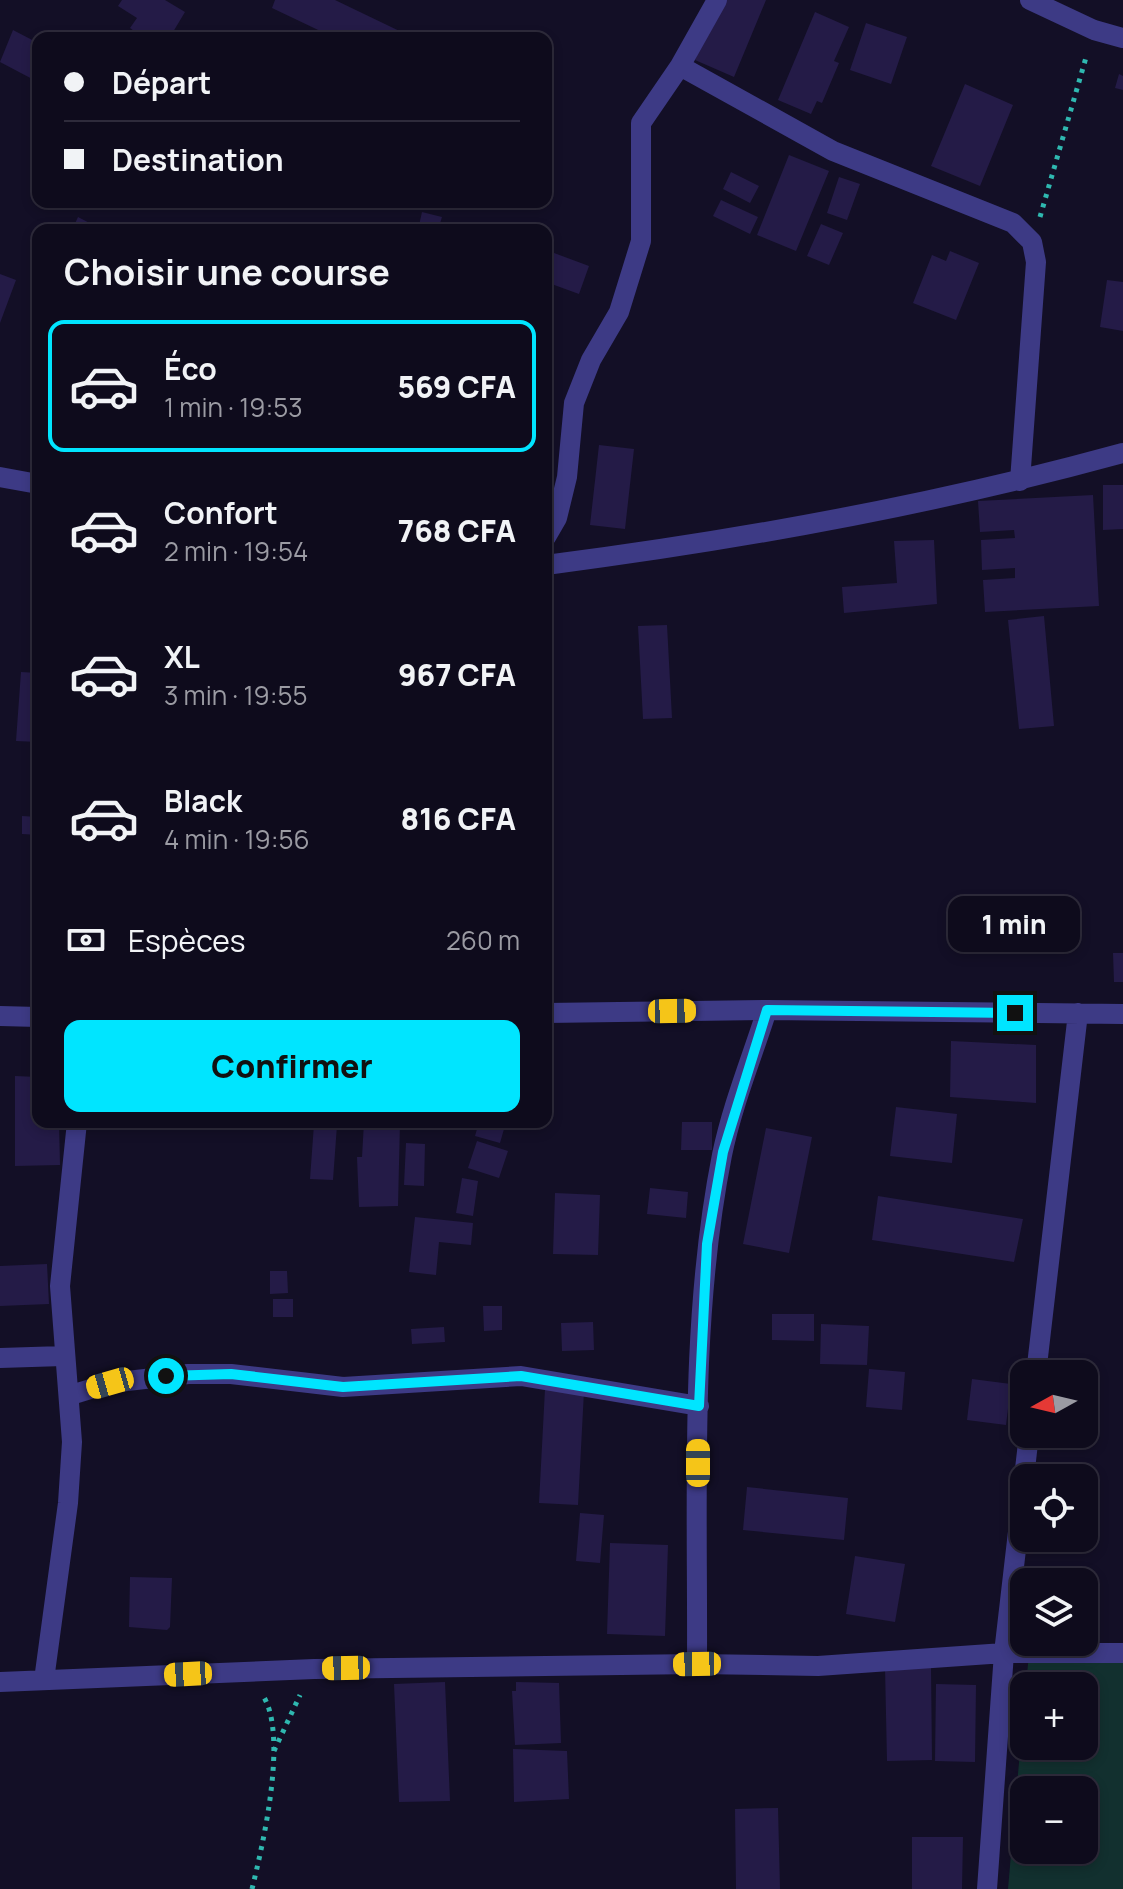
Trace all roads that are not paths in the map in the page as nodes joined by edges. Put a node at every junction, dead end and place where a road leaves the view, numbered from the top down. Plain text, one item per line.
1 (717, 0) edge
2 (1030, 0) edge
3 (1123, 38) edge
4 (680, 66) junction
5 (1123, 453) edge
6 (0, 477) edge
7 (1020, 481) junction
8 (32, 483) edge
9 (552, 527) edge
10 (552, 564) edge
11 (767, 1010) junction
12 (552, 1013) edge
13 (1078, 1013) junction
14 (1123, 1014) edge
15 (0, 1016) edge
16 (32, 1017) edge
17 (76, 1128) edge
18 (63, 1356) junction
19 (0, 1358) edge
20 (1038, 1360) edge
21 (71, 1395) junction
22 (699, 1406) junction
23 (1016, 1552) edge
24 (1004, 1653) junction
25 (1123, 1653) edge
26 (697, 1664) junction
27 (44, 1680) junction
28 (0, 1682) edge
29 (987, 1889) edge

1 - 4 street
2 - 3 street
4 - 7 street
4 - 9 street
5 - 7 street
6 - 8 street
7 - 10 street
11 - 12 street
11 - 13 street
11 - 22 street
13 - 14 street
13 - 20 street
15 - 16 street
17 - 18 street
18 - 19 street
18 - 21 street
21 - 22 street
21 - 27 street
22 - 26 street
23 - 24 street
24 - 25 street
24 - 26 street
24 - 29 street
26 - 27 street
27 - 28 street

